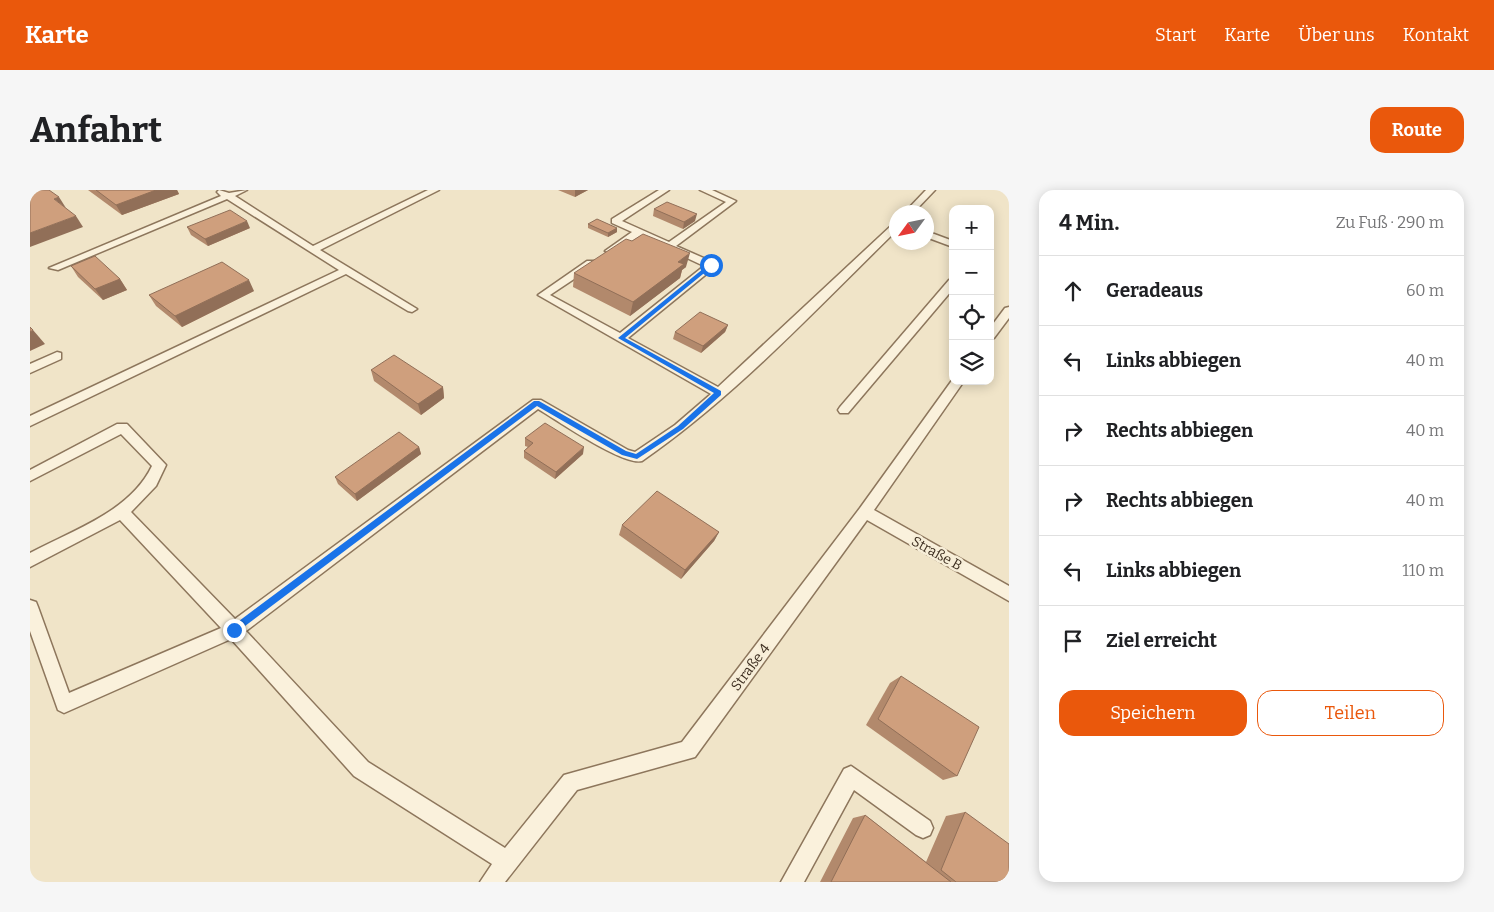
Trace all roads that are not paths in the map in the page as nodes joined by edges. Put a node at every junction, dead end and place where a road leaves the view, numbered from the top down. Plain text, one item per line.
1 (218, 190) edge
2 (243, 190) edge
3 (435, 190) edge
4 (665, 190) edge
5 (704, 190) edge
6 (931, 190) edge
7 (228, 196) junction
8 (916, 205) edge
9 (639, 232) junction
10 (889, 233) edge
11 (934, 237) edge
12 (949, 243) edge
13 (671, 246) junction
14 (313, 250) junction
15 (54, 268) dead end
16 (347, 270) junction
17 (949, 287) edge
18 (412, 309) dead end
19 (1009, 310) edge
20 (994, 331) edge
21 (621, 338) junction
22 (57, 356) dead end
23 (30, 369) edge
24 (955, 385) edge
25 (719, 393) junction
26 (844, 410) dead end
27 (30, 420) edge
28 (30, 476) edge
29 (122, 512) junction
30 (864, 512) junction
31 (30, 560) edge
32 (1009, 594) edge
33 (30, 607) edge
34 (234, 630) junction
35 (923, 828) dead end
36 (507, 862) junction
37 (491, 882) edge
38 (792, 882) edge

1 - 7 lane
2 - 7 lane
3 - 14 lane
4 - 9 lane
5 - 13 lane
6 - 8 lane
7 - 14 lane
7 - 15 lane
9 - 13 lane
9 - 21 lane
10 - 25 lane
11 - 12 lane
13 - 21 lane
14 - 16 lane
16 - 18 lane
16 - 27 lane
17 - 26 lane
19 - 20 lane
21 - 25 lane
22 - 23 lane
24 - 30 lane, Straße 4
25 - 34 lane
28 - 29 lane
29 - 31 lane
29 - 34 lane
30 - 32 lane, Straße B
30 - 36 lane, Straße 4
33 - 34 lane
34 - 36 lane
35 - 38 lane
36 - 37 lane, Straße 4

